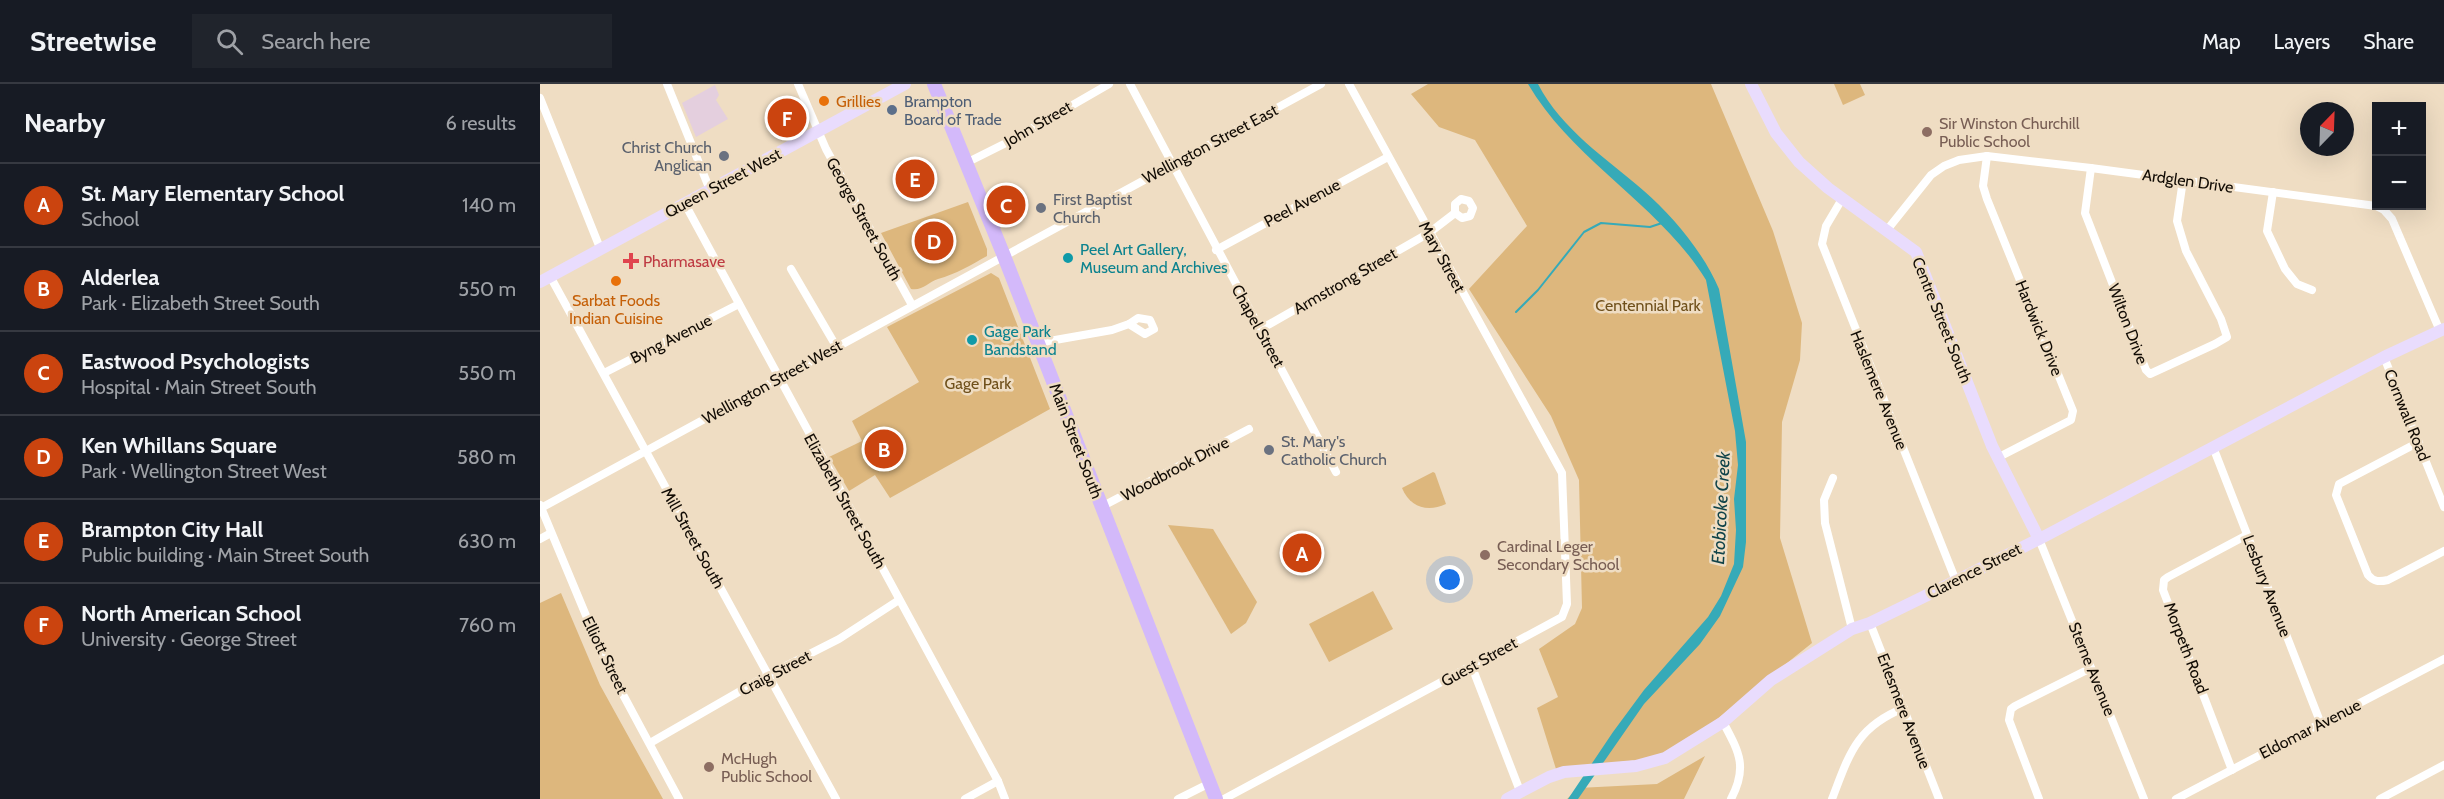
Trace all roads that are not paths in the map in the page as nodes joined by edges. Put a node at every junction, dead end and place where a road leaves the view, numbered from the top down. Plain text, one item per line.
1 (667, 84) edge
2 (798, 84) edge
3 (905, 84) edge
4 (934, 84) edge
5 (1109, 84) edge
6 (1130, 84) edge
7 (1321, 84) edge
8 (1349, 84) edge
9 (1751, 84) edge
10 (540, 98) edge
11 (818, 131) junction
12 (1987, 156) junction
13 (1388, 157) junction
14 (966, 163) junction
15 (1171, 164) junction
16 (2091, 168) junction
17 (2184, 180) junction
18 (710, 190) junction
19 (2273, 192) junction
20 (1842, 199) junction
21 (685, 204) junction
22 (1455, 213) dead end
23 (1887, 230) junction
24 (1429, 233) junction
25 (600, 248) junction
26 (1216, 250) junction
27 (1004, 256) junction
28 (791, 270) dead end
29 (545, 279) edge
30 (2312, 290) dead end
31 (739, 304) junction
32 (912, 305) junction
33 (1129, 324) dead end
34 (1261, 329) junction
35 (2442, 330) edge
36 (1038, 343) junction
37 (836, 346) junction
38 (2384, 357) junction
39 (604, 374) junction
40 (778, 379) junction
41 (1249, 429) dead end
42 (1538, 429) joint
43 (2419, 442) junction
44 (2213, 447) junction
45 (645, 451) junction
46 (1997, 458) junction
47 (1336, 472) dead end
48 (1833, 478) dead end
49 (541, 507) edge
50 (1101, 507) junction
51 (2444, 507) edge
52 (551, 533) junction
53 (2247, 535) junction
54 (2039, 538) junction
55 (540, 539) edge
56 (2444, 551) edge
57 (1956, 581) junction
58 (900, 600) junction
59 (1870, 623) junction
60 (1852, 629) junction
61 (2444, 660) edge
62 (1472, 667) junction
63 (2091, 668) junction
64 (768, 675) junction
65 (1904, 708) junction
66 (1722, 722) junction
67 (2321, 724) junction
68 (650, 743) junction
69 (2443, 767) edge
70 (2232, 770) junction
71 (998, 781) junction
72 (1210, 783) junction
73 (1520, 791) junction
74 (679, 799) edge
75 (836, 799) edge
76 (965, 799) edge
77 (1005, 799) edge
78 (1178, 799) edge
79 (1216, 799) edge
80 (1224, 799) edge
81 (1507, 799) edge
82 (1731, 799) edge
83 (1832, 799) edge
84 (1939, 799) edge
85 (2039, 799) edge
86 (2144, 799) edge
87 (2176, 799) edge
88 (2380, 799) edge

1 - 18 street
2 - 11 street, George Street South
3 - 11 street, Queen Street West
4 - 14 main road, Main Street South
5 - 14 street, John Street
6 - 15 street, Chapel Street
7 - 15 street, Wellington Street East
8 - 13 street, Mary Street
9 - 20 street, Centre Street South
10 - 25 street
11 - 18 street, Queen Street West
11 - 32 street, George Street South
12 - 16 street, Ardglen Drive
12 - 23 street, Ardglen Drive
12 - 46 street, Hardwick Drive
13 - 24 street, Mary Street
13 - 26 street, Peel Avenue
14 - 27 main road, Main Street South
15 - 26 street, Chapel Street
15 - 27 street, Wellington Street East
16 - 17 street, Ardglen Drive
16 - 17 street, Wilton Drive
17 - 19 street, Ardglen Drive
18 - 21 street, Queen Street West
19 - 30 street
19 - 35 street, Ardglen Drive
20 - 23 street, Centre Street South
20 - 57 street, Haslemere Avenue
21 - 25 street, Queen Street West
21 - 31 street, Elizabeth Street South
22 - 24 street, Armstrong Street
23 - 46 street, Centre Street South
24 - 34 street, Armstrong Street
24 - 42 street, Mary Street
25 - 29 street, Queen Street West
26 - 34 street, Chapel Street
27 - 32 street, Wellington Street West
27 - 36 main road, Main Street South
28 - 37 street
29 - 39 street, Mill Street South
31 - 39 street, Byng Avenue
31 - 40 street, Elizabeth Street South
32 - 37 street, Wellington Street West
33 - 36 street
34 - 47 street, Chapel Street
35 - 38 street, Clarence Street
36 - 50 main road, Main Street South
37 - 40 street, Wellington Street West
38 - 43 street, Cornwall Road
38 - 44 street, Clarence Street
39 - 45 street, Mill Street South
40 - 45 street, Wellington Street West
40 - 58 street, Elizabeth Street South
41 - 50 street, Woodbrook Drive
42 - 62 street, Guest Street
43 - 51 street, Cornwall Road
43 - 56 street
44 - 53 street, Lesbury Avenue
44 - 54 street, Clarence Street
45 - 49 street, Wellington Street West
45 - 64 street, Mill Street South
46 - 54 street, Centre Street South
48 - 60 street
49 - 52 street, Elliott Street
50 - 72 main road, Main Street South
52 - 55 street
52 - 68 street, Elliott Street
53 - 67 street, Lesbury Avenue
53 - 70 street, Morpeth Road
54 - 57 street, Clarence Street
54 - 63 street, Sterne Avenue
57 - 59 street, Clarence Street
58 - 64 street, Craig Street
58 - 71 street, Elizabeth Street South
59 - 60 street, Clarence Street
59 - 65 street, Erlesmere Avenue
60 - 66 street, Clarence Street
61 - 67 street, Eldomar Avenue
62 - 73 street
62 - 80 street, Guest Street
63 - 85 street
63 - 86 street, Sterne Avenue
64 - 68 street, Craig Street
64 - 75 street, Mill Street South
65 - 83 street
65 - 84 street, Erlesmere Avenue
66 - 73 street, Clarence Street
66 - 82 street
67 - 70 street, Eldomar Avenue
68 - 74 street, Elliott Street
69 - 88 street
70 - 87 street, Eldomar Avenue
71 - 76 street
71 - 77 street, Elizabeth Street South
72 - 78 street
72 - 79 main road, Main Street South
73 - 81 street, Clarence Street

